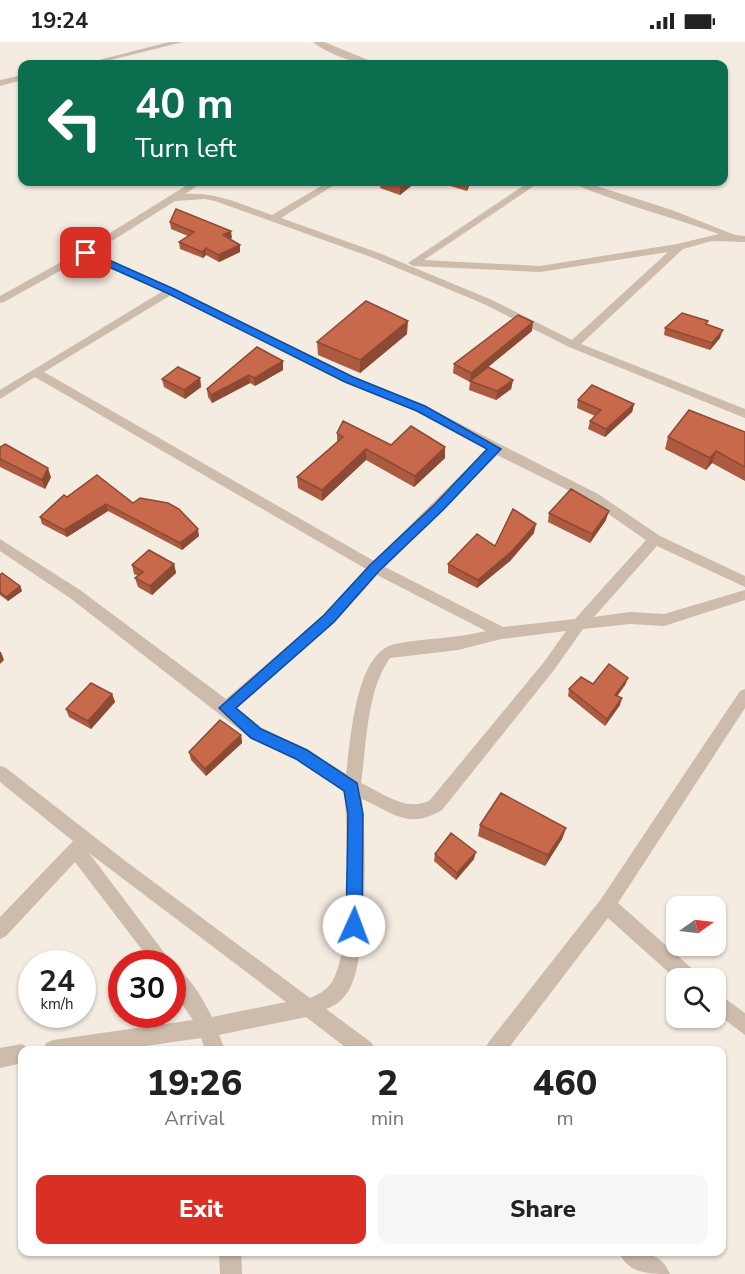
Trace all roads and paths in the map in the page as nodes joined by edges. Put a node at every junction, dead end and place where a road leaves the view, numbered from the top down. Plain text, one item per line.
1 (178, 42) edge
2 (317, 42) edge
3 (104, 60) edge
4 (364, 60) edge
5 (18, 79) edge
6 (0, 83) edge
7 (191, 186) edge
8 (327, 186) edge
9 (529, 186) edge
10 (587, 186) edge
11 (170, 198) junction
12 (274, 218) junction
13 (740, 238) edge
14 (679, 247) junction
15 (86, 253) junction
16 (409, 266) junction
17 (171, 291) junction
18 (0, 300) edge
19 (573, 345) junction
20 (35, 372) junction
21 (0, 395) edge
22 (745, 414) edge
23 (496, 449) junction
24 (654, 539) junction
25 (0, 544) edge
26 (375, 568) junction
27 (745, 582) edge
28 (745, 595) edge
29 (579, 624) junction
30 (501, 633) junction
31 (745, 695) edge
32 (226, 708) junction
33 (0, 772) edge
34 (351, 787) junction
35 (81, 845) junction
36 (607, 905) junction
37 (0, 930) edge
38 (154, 950) edge
39 (678, 968) edge
40 (186, 993) edge
41 (310, 1007) junction
42 (726, 1009) edge
43 (745, 1024) edge
44 (209, 1027) junction
45 (80, 1046) edge
46 (214, 1046) edge
47 (360, 1046) edge
48 (498, 1046) edge
49 (18, 1055) edge
50 (0, 1058) edge
51 (230, 1256) edge
52 (636, 1256) edge
53 (231, 1274) edge
54 (659, 1274) edge

1 - 3 street
2 - 4 street
5 - 6 street
7 - 11 street
8 - 12 street
9 - 16 street
10 - 13 street
11 - 12 street
11 - 15 street
12 - 16 street
13 - 14 street
14 - 16 street
14 - 19 street
15 - 17 street
15 - 18 street
16 - 19 street
17 - 20 street
17 - 23 street
19 - 22 street
20 - 21 street
20 - 26 street
23 - 24 street
23 - 26 street
24 - 27 street
24 - 29 street
25 - 32 street
26 - 30 street
26 - 32 street
28 - 29 street
29 - 30 street
29 - 34 street
30 - 34 street
31 - 36 street
32 - 34 street
33 - 35 street
34 - 41 street
35 - 37 street
35 - 38 street
35 - 41 street
36 - 39 street
36 - 48 street
40 - 44 street
41 - 44 street
41 - 47 street
42 - 43 street
44 - 45 street
44 - 46 street
49 - 50 street
51 - 53 street
52 - 54 street

